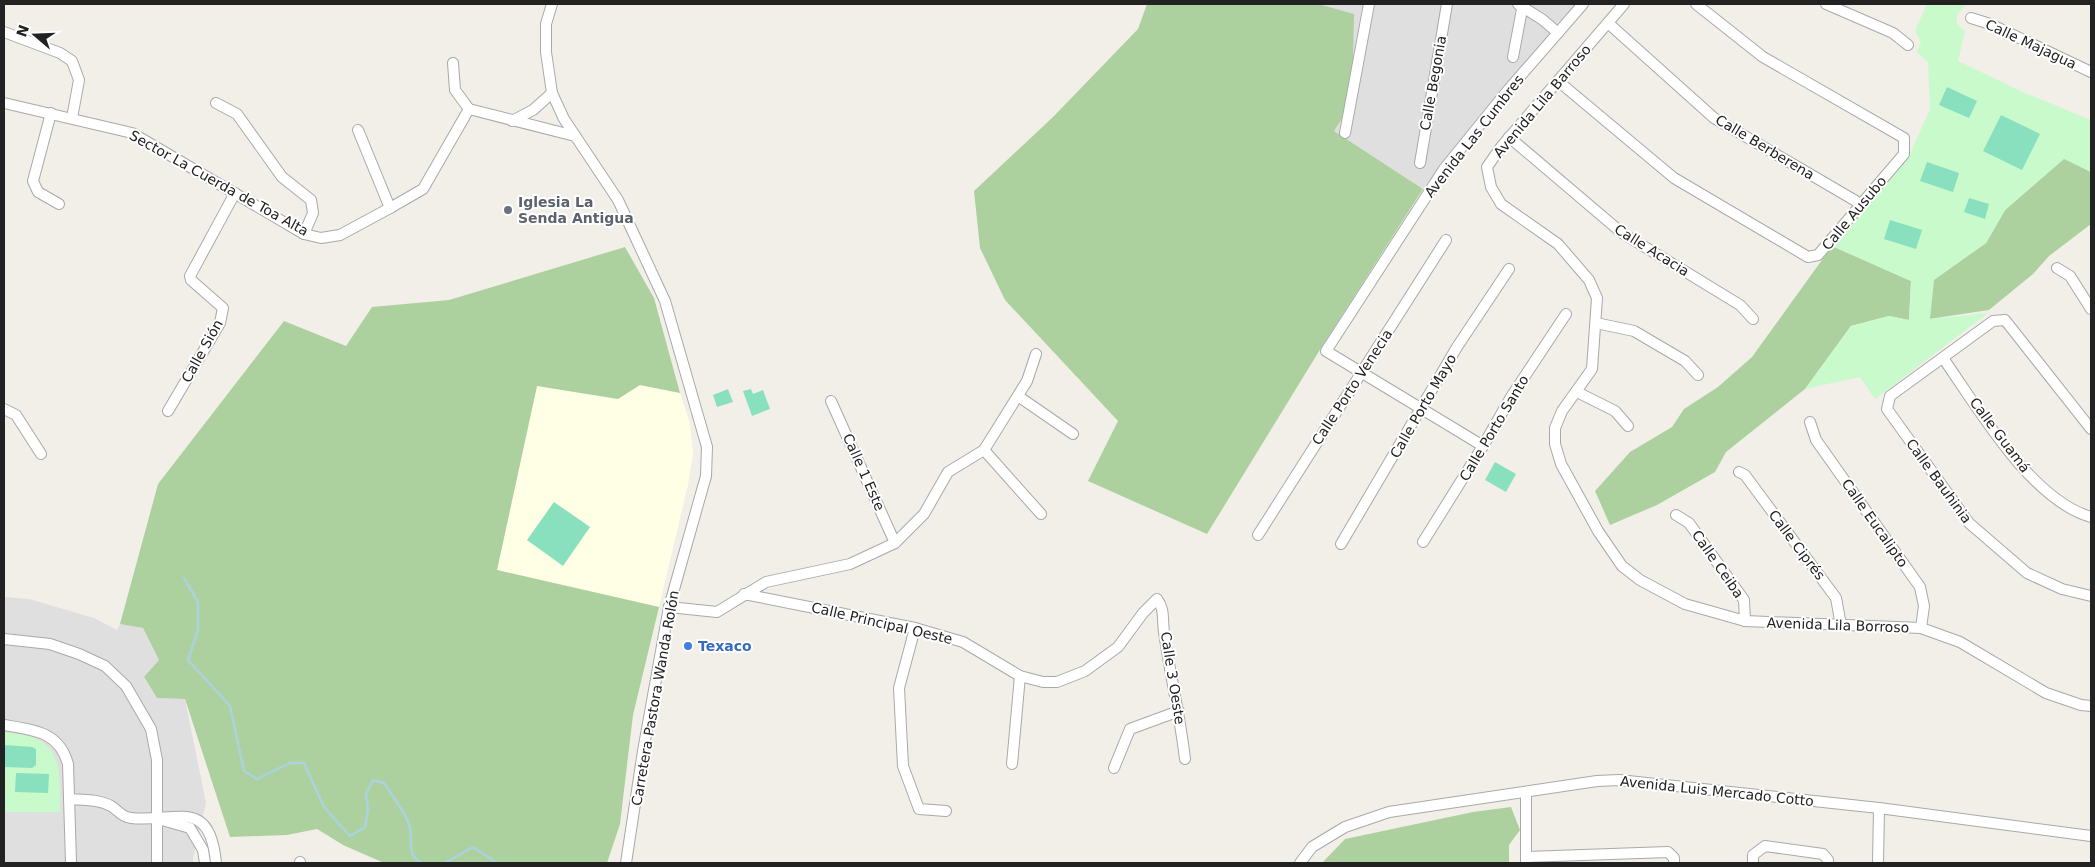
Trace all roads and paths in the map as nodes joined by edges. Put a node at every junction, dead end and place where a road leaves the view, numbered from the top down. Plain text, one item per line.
1 (552, 4) edge
2 (1369, 4) edge
3 (1447, 4) edge
4 (1583, 4) edge
5 (1624, 4) edge
6 (1696, 4) edge
7 (1826, 4) edge
8 (1521, 5) edge
9 (1971, 18) dead end
10 (1608, 23) junction
11 (4, 32) edge
12 (1558, 33) junction
13 (1908, 45) dead end
14 (1513, 56) dead end
15 (453, 63) dead end
16 (2091, 72) edge
17 (1558, 81) junction
18 (552, 94) junction
19 (216, 102) dead end
20 (4, 103) edge
21 (469, 109) junction
22 (51, 113) junction
23 (72, 118) junction
24 (512, 121) junction
25 (358, 130) dead end
26 (1345, 133) dead end
27 (576, 136) junction
28 (1509, 138) junction
29 (1420, 162) dead end
30 (235, 193) junction
31 (59, 204) dead end
32 (1861, 204) junction
33 (390, 208) junction
34 (304, 234) junction
35 (1446, 240) dead end
36 (2056, 268) dead end
37 (1509, 270) dead end
38 (2091, 309) edge
39 (1566, 314) dead end
40 (1753, 318) dead end
41 (1596, 323) junction
42 (1036, 354) dead end
43 (1943, 358) junction
44 (1361, 372) junction
45 (1698, 375) dead end
46 (1577, 392) junction
47 (1018, 396) junction
48 (831, 401) dead end
49 (4, 409) edge
50 (1422, 409) junction
51 (168, 411) dead end
52 (1810, 422) dead end
53 (1628, 426) dead end
54 (2091, 429) edge
55 (1073, 434) dead end
56 (1483, 446) junction
57 (984, 450) junction
58 (42, 454) dead end
59 (1739, 472) dead end
60 (1041, 514) dead end
61 (1676, 515) dead end
62 (2091, 517) edge
63 (1598, 531) joint
64 (1258, 535) dead end
65 (1423, 542) dead end
66 (895, 543) junction
67 (1341, 544) dead end
68 (744, 594) junction
69 (2091, 596) edge
70 (1157, 599) joint
71 (669, 607) junction
72 (1745, 621) junction
73 (1841, 625) junction
74 (915, 628) junction
75 (1921, 628) junction
76 (4, 639) edge
77 (1020, 676) junction
78 (2091, 706) edge
79 (1179, 711) junction
80 (4, 725) edge
81 (1185, 759) dead end
82 (1012, 764) dead end
83 (1114, 768) dead end
84 (1526, 792) junction
85 (69, 799) junction
86 (1879, 808) junction
87 (946, 810) dead end
88 (156, 818) junction
89 (2091, 836) edge
90 (1601, 859) edge
91 (1526, 860) edge
92 (71, 863) edge
93 (157, 863) edge
94 (205, 863) edge
95 (216, 863) edge
96 (626, 863) edge
97 (1300, 863) edge
98 (1674, 863) edge
99 (1753, 863) edge
100 (1828, 863) edge
101 (1878, 863) edge

1 - 18 street, Carretera Pastora Wanda Rolón
2 - 26 street
3 - 29 street, Calle Begonia
4 - 12 street, Avenida Las Cumbres
5 - 10 street, Avenida Lila Barroso
6 - 32 street, Calle Ausubo
7 - 13 street
8 - 12 street
8 - 14 street
9 - 16 street, Calle Majagua
10 - 17 street, Avenida Lila Barroso
10 - 32 street, Calle Berberena
11 - 23 street
12 - 44 street, Avenida Las Cumbres
15 - 21 street
17 - 28 street, Avenida Lila Barroso
17 - 32 street, Calle Ausubo
18 - 24 street
18 - 27 street, Carretera Pastora Wanda Rolón
19 - 34 street
20 - 22 street, Sector La Cuerda de Toa Alta
21 - 24 street
21 - 33 street, Sector La Cuerda de Toa Alta
22 - 23 street, Sector La Cuerda de Toa Alta
22 - 31 street
23 - 30 street, Sector La Cuerda de Toa Alta
24 - 27 street
25 - 33 street
27 - 71 street, Carretera Pastora Wanda Rolón
28 - 40 street, Calle Acacia
28 - 41 street, Avenida Lila Barroso
30 - 34 street, Sector La Cuerda de Toa Alta
30 - 51 street, Calle Sión
33 - 34 street, Sector La Cuerda de Toa Alta
35 - 44 street, Calle Porto Venecia
36 - 38 street
37 - 50 street, Calle Porto Mayo
39 - 56 street, Calle Porto Santo
41 - 45 street
41 - 46 street, Avenida Lila Barroso
42 - 47 street
43 - 54 street, Calle Bauhinia
43 - 62 street, Calle Guamá
43 - 69 street, Calle Bauhinia
44 - 50 street
44 - 64 street, Calle Porto Venecia
46 - 53 street
46 - 63 street, Avenida Lila Barroso
47 - 55 street
47 - 57 street
48 - 66 street, Calle 1 Este
49 - 58 street
50 - 56 street
50 - 67 street, Calle Porto Mayo
52 - 75 street, Calle Eucalipto
56 - 65 street, Calle Porto Santo
57 - 60 street
57 - 66 street
59 - 73 street, Calle Ciprés
61 - 72 street, Calle Ceiba
63 - 72 street, Avenida Lila Borroso
66 - 68 street
68 - 71 street
68 - 74 street, Calle Principal Oeste
70 - 77 street, Calle Principal Oeste
70 - 79 street, Calle 3 Oeste
71 - 96 street, Carretera Pastora Wanda Rolón
72 - 73 street, Avenida Lila Borroso
73 - 75 street, Avenida Lila Borroso
74 - 77 street, Calle Principal Oeste
74 - 87 street
75 - 78 street, Avenida Lila Borroso
76 - 88 street
77 - 82 street
79 - 81 street, Calle 3 Oeste
79 - 83 street
80 - 85 street
84 - 86 street, Avenida Luis Mercado Cotto
84 - 91 street
84 - 97 street, Avenida Luis Mercado Cotto
85 - 88 street
85 - 92 street
86 - 89 street, Avenida Luis Mercado Cotto
86 - 101 street
88 - 93 street
88 - 94 street
88 - 95 street
90 - 91 street
90 - 98 street
99 - 100 street

